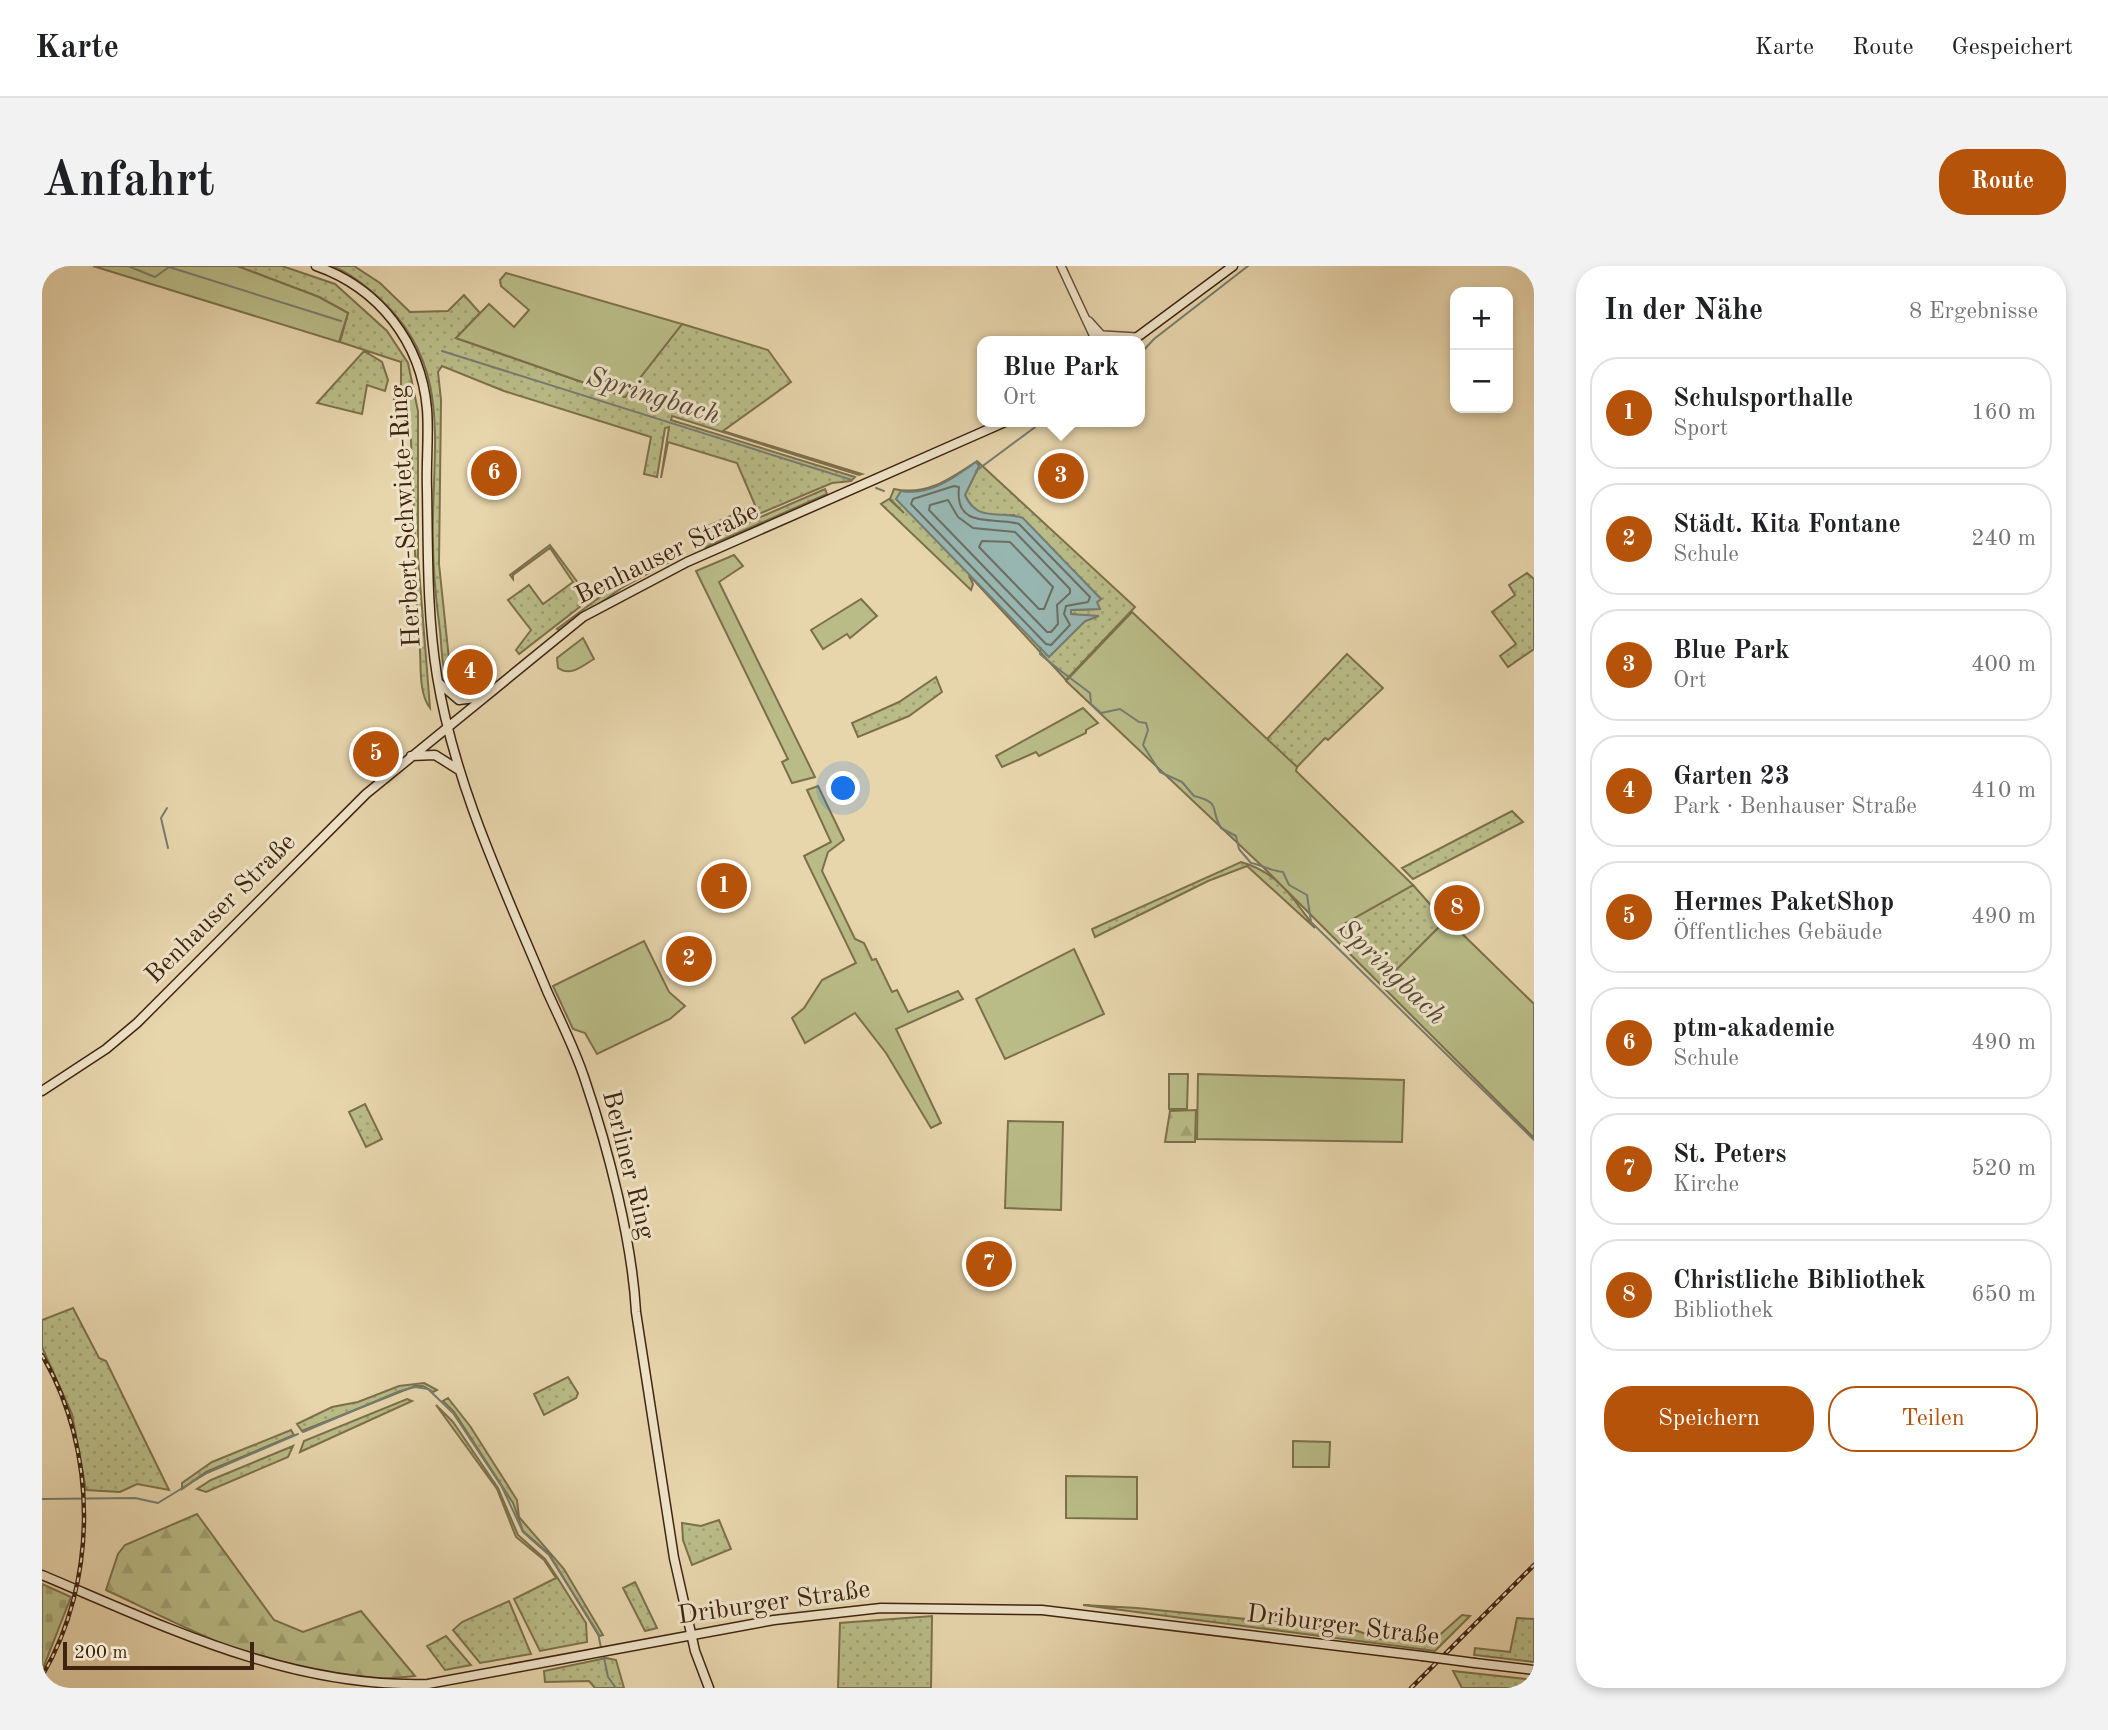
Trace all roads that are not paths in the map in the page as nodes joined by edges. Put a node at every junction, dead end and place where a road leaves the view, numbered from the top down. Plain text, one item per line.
1 (316, 266) edge
2 (1061, 266) edge
3 (1233, 266) edge
4 (1089, 320) junction
5 (1092, 336) edge
6 (1103, 336) edge
7 (1138, 336) edge
8 (994, 427) edge
9 (438, 682) junction
10 (485, 696) junction
11 (447, 727) junction
12 (410, 757) junction
13 (459, 770) junction
14 (42, 1091) edge
15 (42, 1575) edge
16 (690, 1635) junction
17 (1534, 1670) edge
18 (709, 1688) edge

1 - 9 main road, Herbert-Schwiete-Ring
2 - 4 street
3 - 7 main road
4 - 5 street
4 - 6 street
8 - 10 main road, Benhauser Straße
9 - 10 main road
9 - 11 main road, Herbert-Schwiete-Ring
10 - 11 main road, Benhauser Straße
11 - 12 main road, Benhauser Straße
11 - 13 main road, Berliner Ring
12 - 13 main road
12 - 14 main road, Benhauser Straße
13 - 16 main road, Berliner Ring
15 - 16 main road, Driburger Straße
16 - 17 main road, Driburger Straße, bridge
16 - 18 main road, Berliner Ring

